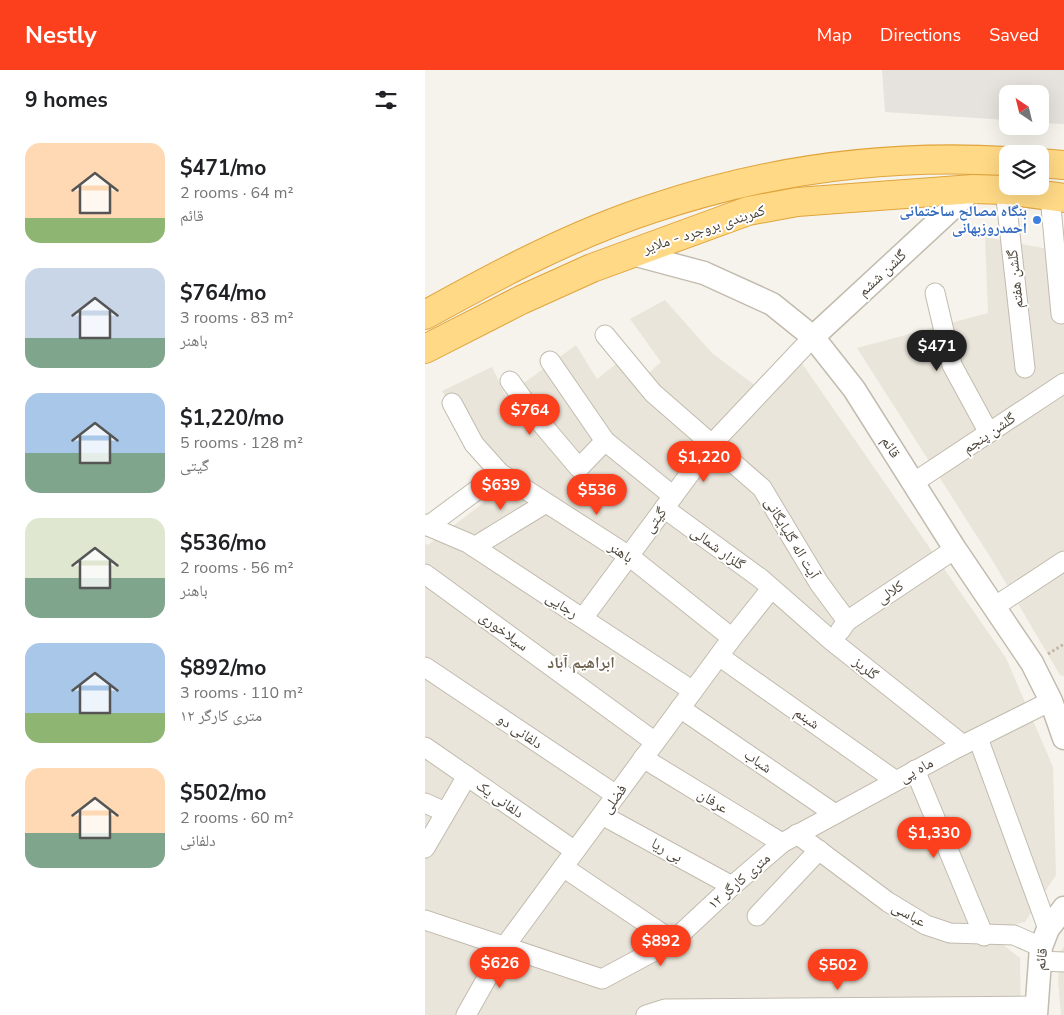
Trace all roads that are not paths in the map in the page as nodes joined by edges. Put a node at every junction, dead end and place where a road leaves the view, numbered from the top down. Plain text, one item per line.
1 (999, 161) edge
2 (1049, 164) edge
3 (1064, 165) edge
4 (973, 189) junction
5 (999, 190) edge
6 (1006, 195) edge
7 (1042, 195) edge
8 (1057, 197) edge
9 (629, 253) junction
10 (935, 293) dead end
11 (1061, 314) dead end
12 (425, 315) edge
13 (605, 335) dead end
14 (813, 337) junction
15 (425, 349) edge
16 (550, 361) dead end
17 (1025, 368) dead end
18 (510, 381) dead end
19 (1064, 383) edge
20 (452, 403) dead end
21 (989, 433) junction
22 (605, 441) junction
23 (711, 445) junction
24 (500, 473) junction
25 (913, 483) junction
26 (669, 502) junction
27 (546, 503) junction
28 (427, 525) edge
29 (474, 547) junction
30 (955, 549) junction
31 (629, 556) junction
32 (1064, 561) edge
33 (425, 574) edge
34 (771, 589) junction
35 (995, 607) junction
36 (583, 618) junction
37 (847, 621) junction
38 (732, 638) junction
39 (832, 642) junction
40 (719, 656) junction
41 (425, 667) edge
42 (693, 691) junction
43 (1051, 701) junction
44 (680, 708) junction
45 (1063, 731) edge
46 (655, 742) junction
47 (970, 742) junction
48 (425, 747) edge
49 (643, 758) junction
50 (915, 770) junction
51 (467, 776) junction
52 (896, 781) junction
53 (616, 795) junction
54 (425, 803) edge
55 (445, 812) junction
56 (835, 814) junction
57 (601, 815) junction
58 (790, 839) junction
59 (425, 848) edge
60 (819, 850) junction
61 (575, 852) junction
62 (563, 867) junction
63 (732, 886) junction
64 (1064, 908) edge
65 (757, 916) dead end
66 (425, 920) edge
67 (984, 936) junction
68 (673, 941) junction
69 (505, 946) junction
70 (1043, 946) junction
71 (1064, 962) edge
72 (1036, 1011) edge
73 (466, 1015) edge
74 (646, 1015) edge

1 - 12 highway
2 - 3 highway
4 - 5 highway, کمربندی بروجرد - ملایر
4 - 9 highway, کمربندی بروجرد - ملایر
4 - 14 street, گلشن ششم
6 - 17 street, گلشن هفتم
7 - 8 highway, کمربندی بروجرد - ملایر
8 - 11 street
9 - 14 street, قائم
9 - 15 highway, کمربندی بروجرد - ملایر
10 - 21 street
13 - 23 street, آیت اله گلپایگانی
14 - 23 street, گیتی
14 - 25 street, قائم
16 - 22 street, گلزار شمالی
18 - 22 street
19 - 21 street, گلشن پنجم
20 - 24 street, باهنر
21 - 25 street, گلشن پنجم
22 - 26 street, گلزار شمالی
23 - 26 street, گیتی
23 - 37 street, آیت اله گلپایگانی
24 - 27 street, باهنر
24 - 28 street
25 - 30 street, قائم
26 - 31 street, گیتی
26 - 34 street, گلزار شمالی
27 - 29 street
27 - 31 street, باهنر
28 - 29 street, رجایی
29 - 36 street, رجایی
30 - 35 street, قائم
30 - 37 street, کلالی
31 - 36 street, گیتی
31 - 38 street, باهنر
32 - 35 street
33 - 46 street, سیلاخوری
34 - 38 street, فضلی
34 - 39 street, گلریز
35 - 43 street, قائم
36 - 42 street, رجایی
37 - 39 street, کلالی
38 - 40 street, فضلی
39 - 47 street, گلریز
40 - 42 street, فضلی
40 - 52 street, شبنم
41 - 53 street, دلفانی دو
42 - 44 street, فضلی
43 - 45 street, قائم
43 - 47 street, ماه پی
44 - 46 street, فضلی
44 - 56 street, شباب
46 - 49 street, فضلی
47 - 50 street, ماه پی
47 - 70 street
48 - 51 street, دلفانی یک
49 - 53 street, فضلی
49 - 58 street, عرفان
50 - 52 street, ماه پی
50 - 67 street
51 - 55 street
51 - 61 street, دلفانی یک
52 - 56 street, ماه پی
53 - 57 street, فضلی
54 - 55 street
55 - 59 street
56 - 58 street, ماه پی
57 - 61 street, فضلی
57 - 63 street, بی ریا
58 - 60 street, عباسی
58 - 63 street, ۱۲ متری کارگر
60 - 65 street
60 - 67 street, عباسی
61 - 62 street, فضلی
62 - 68 street
62 - 69 street, فضلی
63 - 68 street, ۱۲ متری کارگر
64 - 70 street, قائم
66 - 69 street, ۱۲ متری کارگر
67 - 70 street, عباسی
68 - 69 street, ۱۲ متری کارگر
69 - 73 street, فضلی
70 - 71 street, عباسی
70 - 72 street, قائم
72 - 74 street

